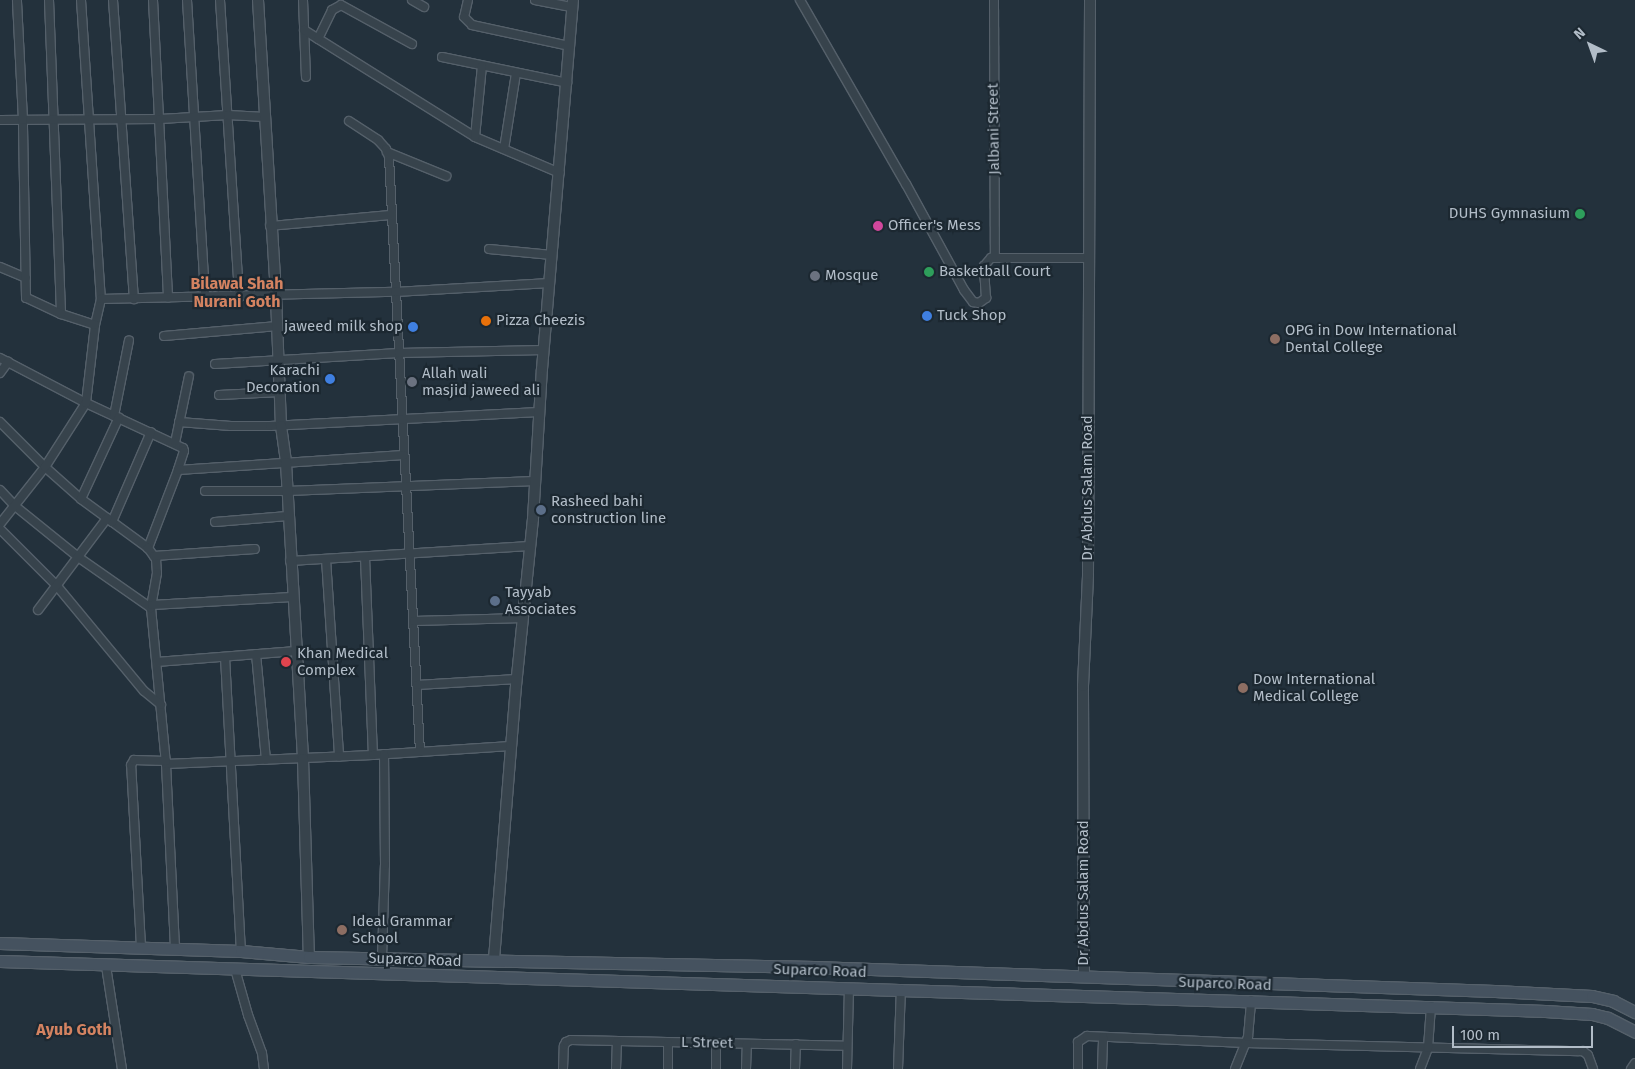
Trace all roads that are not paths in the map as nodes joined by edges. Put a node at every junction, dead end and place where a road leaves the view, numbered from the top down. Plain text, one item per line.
1 (17, 0) edge
2 (48, 0) edge
3 (81, 0) edge
4 (113, 0) edge
5 (152, 0) edge
6 (188, 0) edge
7 (220, 0) edge
8 (258, 0) edge
9 (303, 0) edge
10 (412, 0) edge
11 (468, 0) edge
12 (534, 0) edge
13 (800, 0) edge
14 (994, 0) edge
15 (1090, 0) edge
16 (572, 3) edge
17 (424, 7) dead end
18 (304, 30) junction
19 (318, 39) junction
20 (412, 44) dead end
21 (569, 46) junction
22 (442, 58) dead end
23 (482, 66) junction
24 (516, 73) junction
25 (306, 76) dead end
26 (567, 83) junction
27 (228, 115) junction
28 (194, 117) junction
29 (265, 117) junction
30 (122, 119) junction
31 (160, 119) junction
32 (0, 120) edge
33 (23, 120) junction
34 (52, 120) junction
35 (88, 120) junction
36 (349, 121) dead end
37 (475, 136) junction
38 (504, 149) junction
39 (387, 152) junction
40 (560, 173) junction
41 (446, 176) dead end
42 (392, 215) junction
43 (270, 226) junction
44 (489, 249) dead end
45 (552, 256) junction
46 (995, 257) junction
47 (1089, 258) junction
48 (0, 267) edge
49 (26, 278) junction
50 (550, 283) junction
51 (395, 292) junction
52 (276, 296) junction
53 (205, 297) junction
54 (239, 297) junction
55 (168, 298) junction
56 (101, 299) junction
57 (134, 299) junction
58 (61, 314) junction
59 (95, 325) junction
60 (278, 326) junction
61 (164, 336) dead end
62 (129, 340) dead end
63 (544, 350) junction
64 (399, 353) junction
65 (0, 358) edge
66 (279, 360) junction
67 (8, 362) junction
68 (215, 364) dead end
69 (0, 373) edge
70 (190, 376) dead end
71 (280, 392) junction
72 (219, 395) dead end
73 (86, 403) junction
74 (539, 412) junction
75 (117, 416) junction
76 (403, 419) junction
77 (0, 422) edge
78 (179, 422) junction
79 (281, 426) junction
80 (151, 432) junction
81 (175, 443) junction
82 (404, 455) junction
83 (286, 463) junction
84 (45, 467) junction
85 (178, 470) junction
86 (535, 481) junction
87 (406, 486) junction
88 (0, 490) edge
89 (205, 491) dead end
90 (287, 491) junction
91 (81, 499) junction
92 (15, 506) junction
93 (288, 516) junction
94 (110, 520) junction
95 (215, 522) dead end
96 (0, 524) edge
97 (0, 529) edge
98 (530, 546) junction
99 (148, 548) junction
100 (255, 549) dead end
101 (409, 554) junction
102 (154, 556) junction
103 (78, 557) junction
104 (365, 557) junction
105 (326, 559) junction
106 (290, 561) junction
107 (57, 586) junction
108 (292, 597) junction
109 (152, 607) junction
110 (38, 610) dead end
111 (523, 618) junction
112 (414, 621) junction
113 (296, 651) junction
114 (256, 654) junction
115 (225, 657) junction
116 (157, 662) junction
117 (517, 679) junction
118 (417, 685) junction
119 (161, 706) junction
120 (511, 746) junction
121 (420, 752) junction
122 (384, 754) junction
123 (373, 755) junction
124 (338, 757) junction
125 (303, 759) junction
126 (266, 760) junction
127 (230, 761) junction
128 (166, 762) junction
129 (0, 942) edge
130 (137, 947) junction
131 (175, 948) junction
132 (240, 951) junction
133 (309, 956) junction
134 (330, 957) junction
135 (382, 958) junction
136 (494, 959) junction
137 (0, 961) edge
138 (106, 966) junction
139 (133, 966) junction
140 (742, 966) junction
141 (235, 969) junction
142 (331, 972) junction
143 (1084, 976) junction
144 (742, 983) junction
145 (1218, 983) junction
146 (849, 988) junction
147 (901, 989) junction
148 (1218, 998) junction
149 (1251, 1000) junction
150 (1431, 1006) junction
151 (1635, 1012) edge
152 (1635, 1032) edge
153 (1103, 1037) junction
154 (617, 1042) junction
155 (668, 1042) junction
156 (1246, 1043) junction
157 (716, 1044) junction
158 (746, 1044) junction
159 (796, 1044) junction
160 (847, 1046) junction
161 (1428, 1048) junction
162 (1635, 1063) edge
163 (122, 1069) edge
164 (264, 1069) edge
165 (563, 1069) edge
166 (616, 1069) edge
167 (668, 1069) edge
168 (716, 1069) edge
169 (746, 1069) edge
170 (795, 1069) edge
171 (847, 1069) edge
172 (898, 1069) edge
173 (1078, 1069) edge
174 (1102, 1069) edge
175 (1235, 1069) edge
176 (1420, 1069) edge
177 (1593, 1069) edge
178 (1631, 1069) edge

1 - 33 street
2 - 34 street
3 - 35 street
4 - 30 street
5 - 31 street
6 - 28 street
7 - 27 street
8 - 29 street
9 - 18 street
10 - 17 street
11 - 21 street
12 - 16 street
13 - 46 street
14 - 46 street, Jalbani Street
15 - 47 street, Dr Abdus Salam Road
16 - 21 street
18 - 19 street
18 - 25 street
19 - 20 street
19 - 37 street
21 - 26 street
22 - 23 street
23 - 24 street
23 - 37 street
24 - 26 street
24 - 38 street
26 - 40 street
27 - 28 street
27 - 29 street
27 - 54 street
28 - 31 street
28 - 53 street
29 - 43 street
30 - 31 street
30 - 35 street
30 - 57 street
31 - 55 street
32 - 33 street
33 - 34 street
33 - 49 street
34 - 35 street
34 - 58 street
35 - 56 street
36 - 39 street
37 - 38 street
38 - 40 street
39 - 41 street
39 - 42 street
40 - 45 street
42 - 43 street
42 - 51 street
43 - 52 street
44 - 45 street
45 - 50 street
46 - 47 street
47 - 143 street, Dr Abdus Salam Road
48 - 49 street
49 - 58 street
50 - 51 street
50 - 63 street
51 - 52 street
51 - 64 street
52 - 54 street
52 - 60 street
53 - 54 street
53 - 55 street
55 - 57 street
56 - 57 street
56 - 59 street
58 - 59 street
59 - 73 street
60 - 61 street
60 - 66 street
62 - 75 street
63 - 64 street
63 - 74 street
64 - 66 street
64 - 76 street
65 - 67 street
66 - 68 street
66 - 71 street
67 - 69 street
67 - 73 street
70 - 78 street
71 - 72 street
71 - 79 street
73 - 75 street
73 - 84 street
74 - 76 street
74 - 86 street
75 - 80 street
75 - 91 street
76 - 79 street
76 - 82 street
77 - 84 street
78 - 79 street
78 - 81 street
79 - 83 street
80 - 81 street
80 - 94 street
81 - 85 street
82 - 83 street
82 - 87 street
83 - 85 street
83 - 90 street
84 - 91 street
84 - 92 street
85 - 99 street
86 - 87 street
86 - 98 street
87 - 90 street
87 - 101 street
88 - 92 street
89 - 90 street
90 - 93 street
91 - 94 street
92 - 96 street
92 - 103 street
93 - 95 street
93 - 106 street
94 - 99 street
94 - 103 street
97 - 107 street
98 - 101 street
98 - 111 street
99 - 102 street
100 - 102 street
101 - 104 street
101 - 112 street
102 - 109 street
103 - 107 street
103 - 109 street
104 - 105 street
104 - 123 street
105 - 106 street
105 - 124 street
106 - 108 street
107 - 110 street
107 - 119 street
108 - 109 street
108 - 113 street
109 - 116 street
111 - 112 street
111 - 117 street
112 - 118 street
113 - 114 street
113 - 125 street
114 - 115 street
114 - 126 street
115 - 116 street
115 - 127 street
116 - 119 street
117 - 118 street
117 - 120 street
118 - 121 street
119 - 128 street
120 - 121 street
120 - 136 street
121 - 122 street
122 - 123 street
122 - 135 street
123 - 124 street
124 - 125 street
125 - 126 street
125 - 133 street
126 - 127 street
127 - 128 street
127 - 132 street
128 - 130 street
128 - 131 street
129 - 130 main road, Suparco Road
130 - 131 main road, Suparco Road
130 - 139 main road
131 - 132 main road, Suparco Road
132 - 133 main road, Suparco Road
133 - 134 main road, Suparco Road
134 - 135 main road, Suparco Road
134 - 142 main road
135 - 136 main road, Suparco Road
136 - 140 main road, Suparco Road
137 - 138 main road, Suparco Road
138 - 139 main road, Suparco Road
138 - 163 street
139 - 141 main road, Suparco Road
140 - 143 main road, Suparco Road
140 - 144 main road
141 - 142 main road, Suparco Road
141 - 164 street
142 - 144 main road, Suparco Road
143 - 145 main road, Suparco Road
144 - 146 main road, Suparco Road
145 - 148 main road
145 - 151 main road, Suparco Road
146 - 147 main road, Suparco Road
146 - 160 street
147 - 148 main road, Suparco Road
147 - 172 street
148 - 149 main road, Suparco Road
149 - 150 main road, Suparco Road
149 - 156 street
150 - 152 main road, Suparco Road
150 - 161 street
153 - 156 street
153 - 173 street
153 - 174 street
154 - 155 street, L Street
154 - 165 street, L Street
154 - 166 street
155 - 157 street, L Street
155 - 167 street
156 - 161 street
156 - 175 street
157 - 158 street, L Street
157 - 168 street
158 - 159 street, L Street
158 - 169 street
159 - 160 street, L Street
159 - 170 street
160 - 171 street
161 - 176 street
161 - 177 street
162 - 178 street

